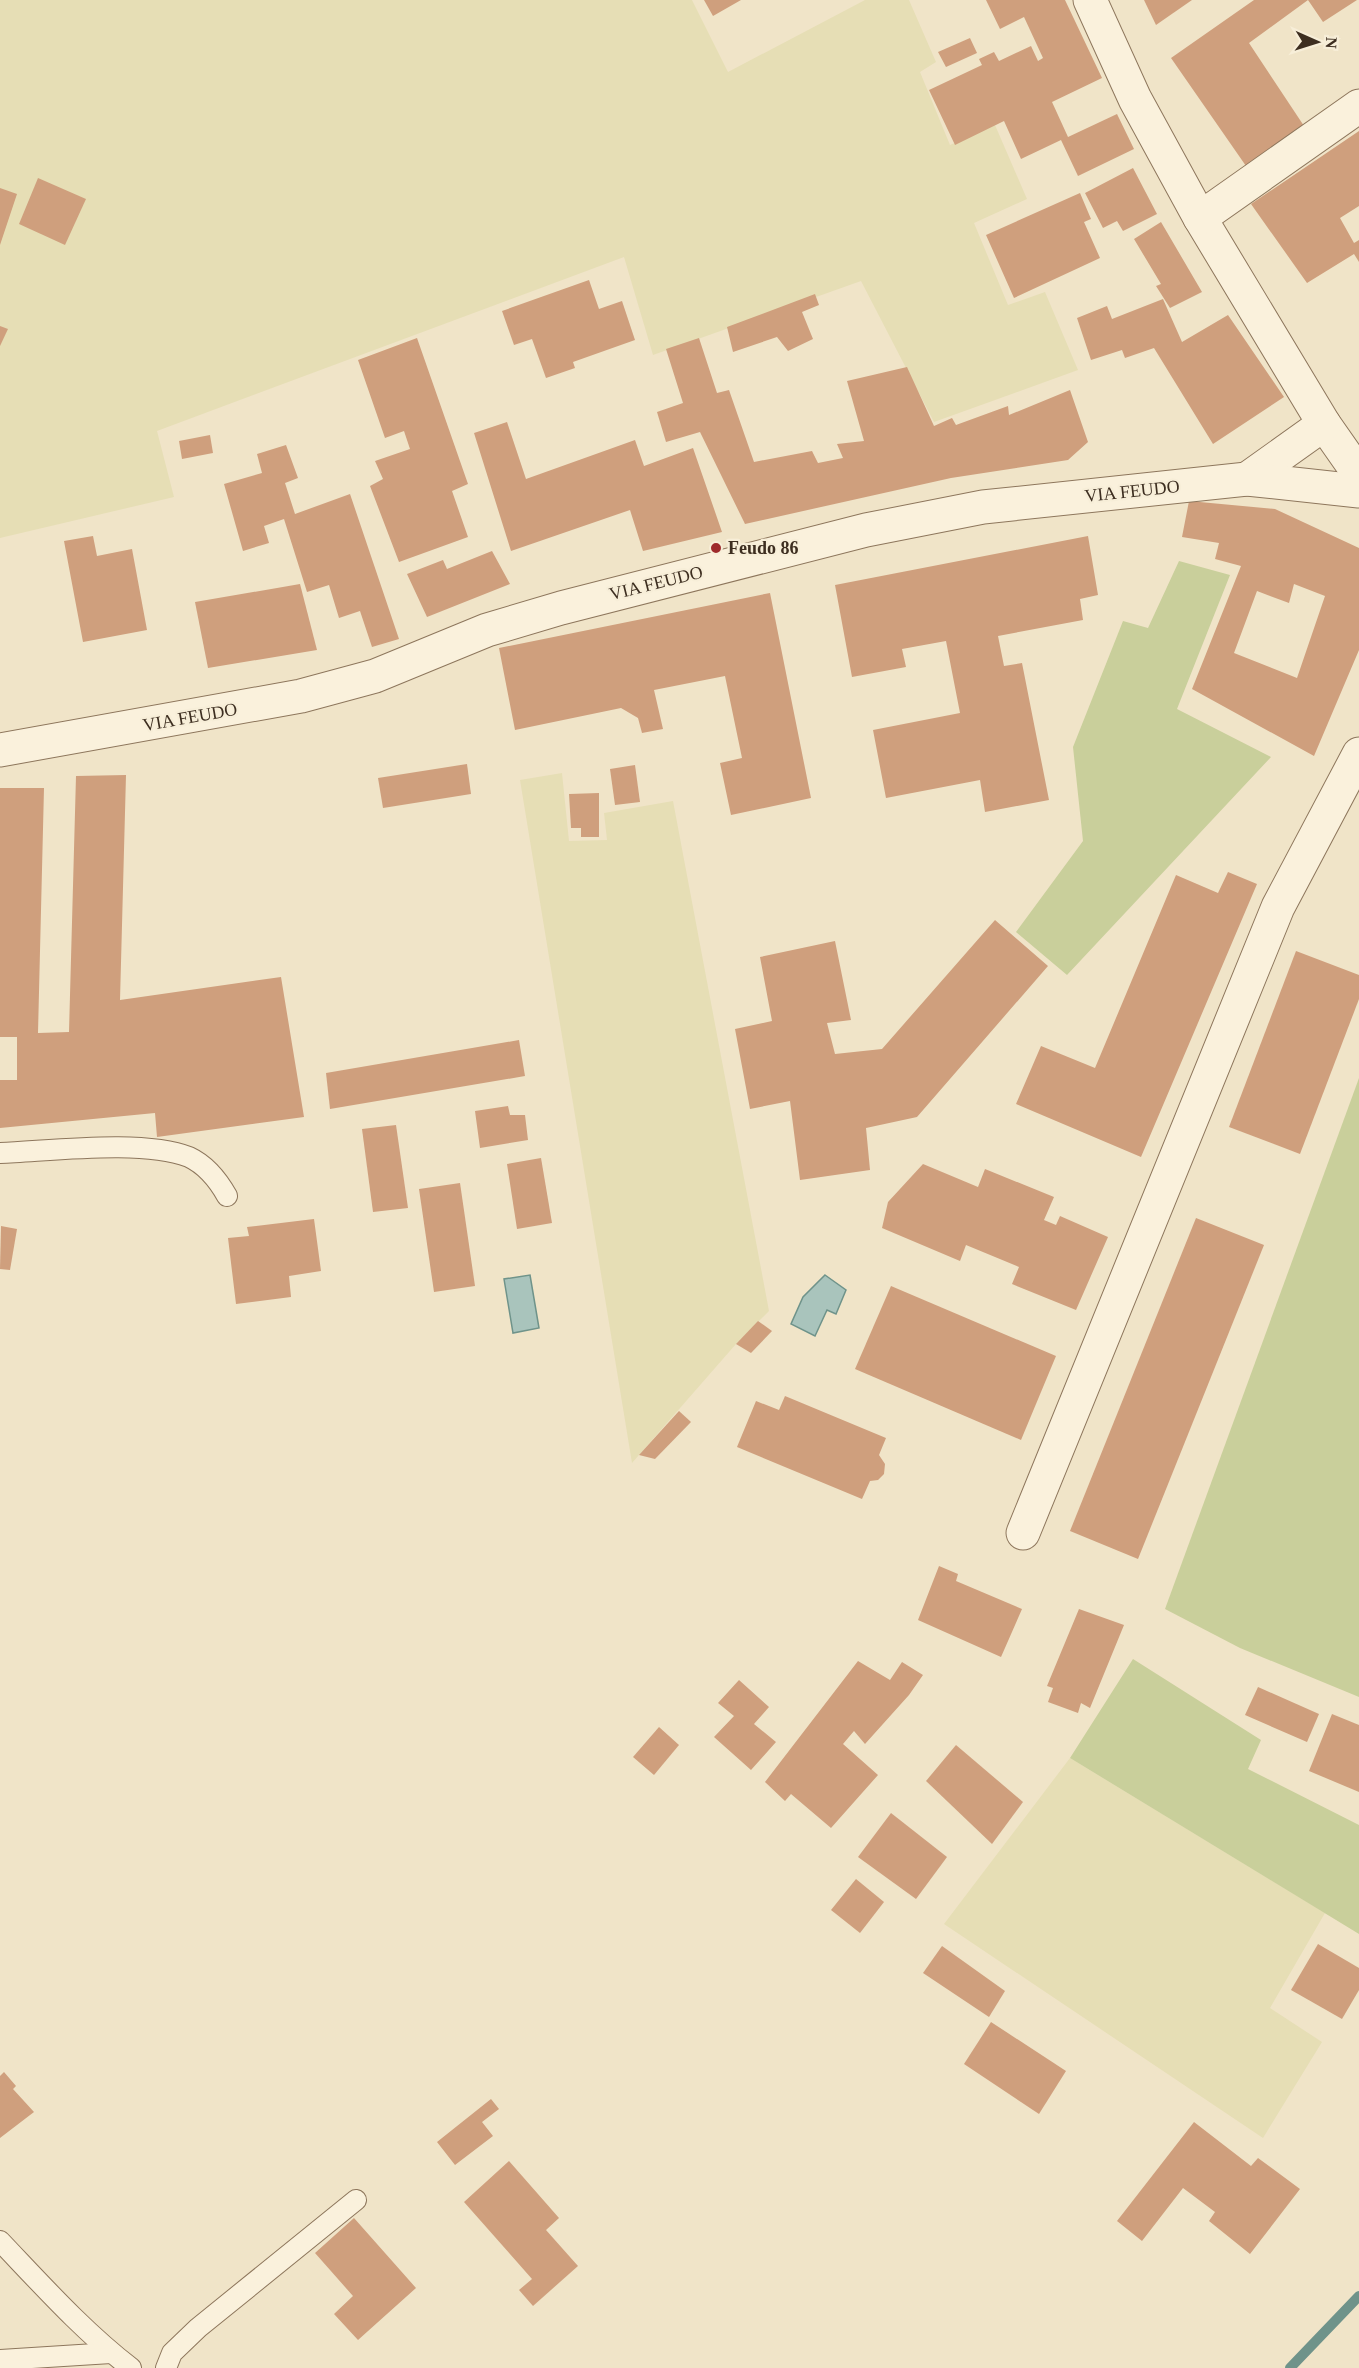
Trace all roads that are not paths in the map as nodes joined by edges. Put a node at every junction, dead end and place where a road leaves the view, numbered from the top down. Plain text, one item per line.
1 (1090, 0) edge
2 (1359, 106) edge
3 (1200, 218) junction
4 (1324, 424) junction
5 (1359, 474) edge
6 (1247, 479) junction
7 (1359, 491) edge
8 (0, 750) edge
9 (1359, 754) edge
10 (0, 1153) edge
11 (227, 1196) dead end
12 (1023, 1533) dead end
13 (356, 2200) dead end
14 (0, 2241) edge
15 (111, 2353) junction
16 (0, 2360) edge
17 (131, 2368) edge
18 (166, 2368) edge

1 - 3 street
2 - 3 street
3 - 4 street
4 - 5 street
4 - 6 street
6 - 7 street, VIA FEUDO
6 - 8 street, VIA FEUDO
9 - 12 street
10 - 11 lane
13 - 18 lane
14 - 15 lane
15 - 16 lane
15 - 17 lane

